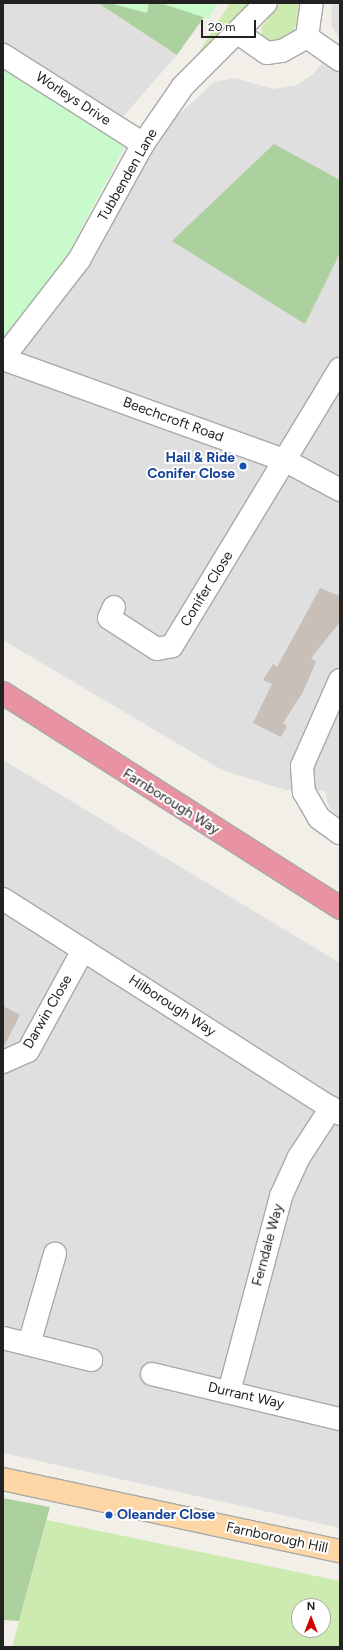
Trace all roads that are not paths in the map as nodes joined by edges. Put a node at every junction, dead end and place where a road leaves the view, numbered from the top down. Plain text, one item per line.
1 (266, 3) edge
2 (312, 3) edge
3 (238, 33) junction
4 (308, 37) junction
5 (3, 55) edge
6 (340, 60) edge
7 (143, 144) junction
8 (3, 359) edge
9 (340, 369) edge
10 (286, 461) junction
11 (340, 490) edge
12 (114, 607) dead end
13 (340, 680) edge
14 (3, 693) edge
15 (340, 833) edge
16 (3, 899) edge
17 (340, 908) edge
18 (83, 950) junction
19 (3, 1062) edge
20 (336, 1111) edge
21 (55, 1254) dead end
22 (3, 1338) edge
23 (29, 1344) junction
24 (91, 1360) dead end
25 (152, 1374) dead end
26 (229, 1392) junction
27 (340, 1419) edge
28 (3, 1479) edge
29 (340, 1551) edge

1 - 3 street, Tubbenden Lane
2 - 4 street
3 - 4 street
3 - 7 street, Tubbenden Lane
4 - 6 street
5 - 7 street, Worleys Drive
7 - 8 street, Tubbenden Lane
8 - 10 street, Beechcroft Road
9 - 10 street
10 - 11 street, Beechcroft Road
10 - 12 street, Conifer Close
13 - 15 street
14 - 17 highway, Farnborough Way
16 - 18 street, Hilborough Way
18 - 19 street, Darwin Close
18 - 20 street, Hilborough Way
20 - 26 street, Ferndale Way
21 - 23 street
22 - 23 street
23 - 24 street
25 - 26 street, Durrant Way
26 - 27 street, Durrant Way
28 - 29 main road, Farnborough Hill

